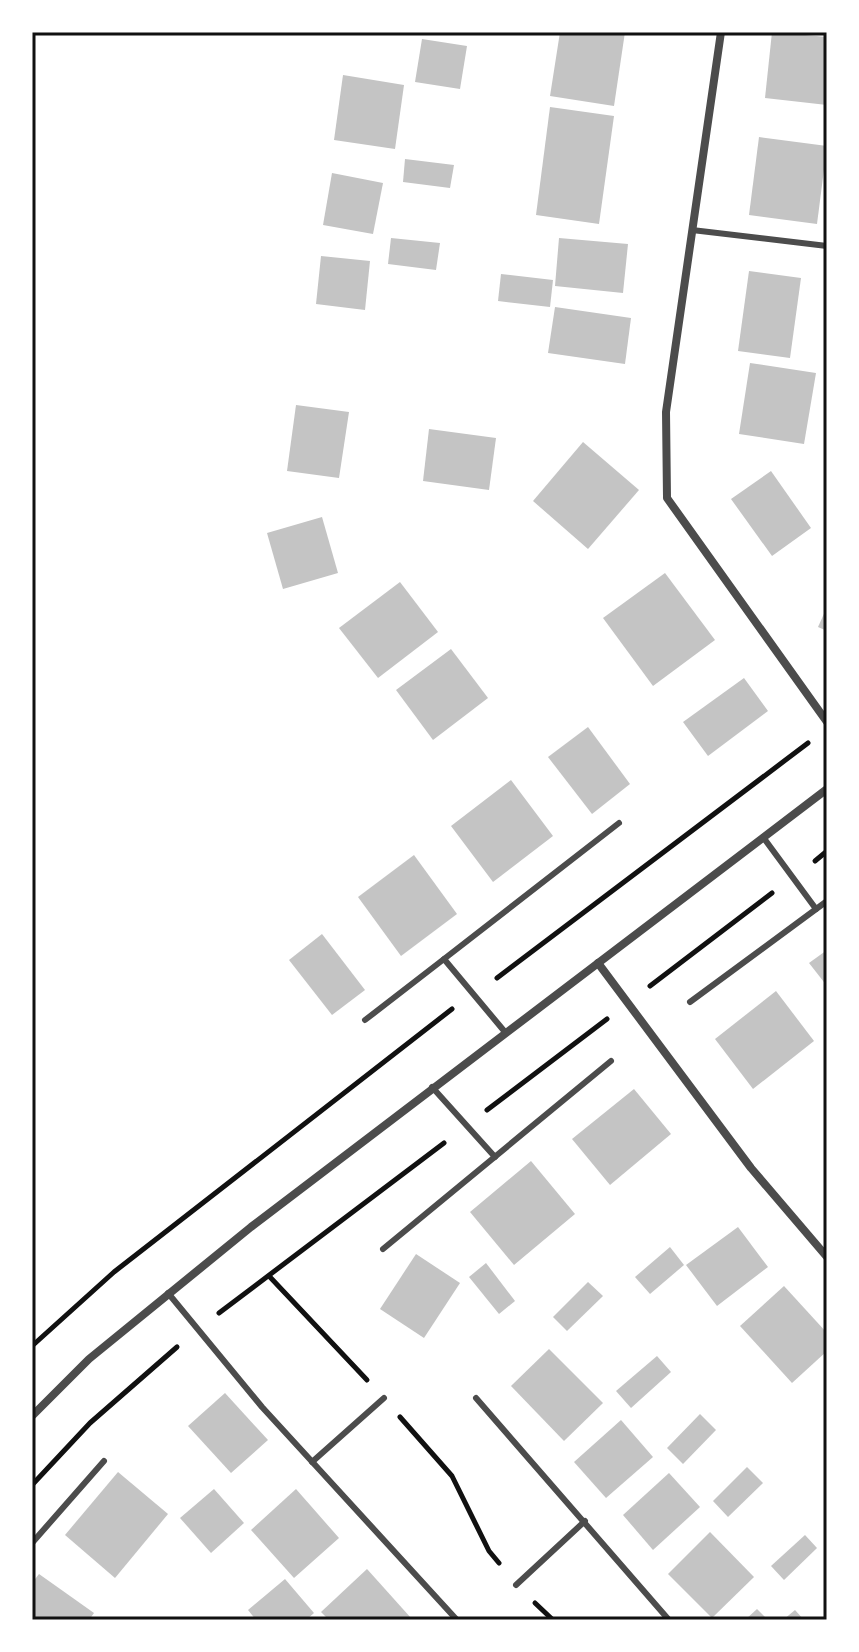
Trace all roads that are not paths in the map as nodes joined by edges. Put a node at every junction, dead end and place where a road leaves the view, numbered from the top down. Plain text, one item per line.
1 (721, 32) edge
2 (692, 230) junction
3 (827, 246) edge
4 (827, 722) edge
5 (827, 789) edge
6 (619, 823) dead end
7 (763, 837) junction
8 (827, 901) edge
9 (816, 909) junction
10 (444, 959) junction
11 (598, 963) junction
12 (690, 1002) dead end
13 (365, 1020) dead end
14 (505, 1032) junction
15 (611, 1061) dead end
16 (432, 1087) junction
17 (495, 1157) junction
18 (383, 1249) dead end
19 (827, 1257) edge
20 (168, 1293) junction
21 (384, 1398) road end
22 (476, 1398) dead end
23 (32, 1416) edge
24 (104, 1461) dead end
25 (312, 1462) junction
26 (585, 1521) junction
27 (32, 1543) edge
28 (516, 1585) road end
29 (457, 1620) edge
30 (669, 1620) edge

1 - 2 street
2 - 3 lane
2 - 4 street
5 - 7 street
6 - 10 lane
7 - 9 lane
7 - 11 street
8 - 9 lane
9 - 12 lane
10 - 13 lane
10 - 14 lane
11 - 14 street
11 - 19 street
14 - 16 street
15 - 17 lane
16 - 17 lane
16 - 20 street
17 - 18 lane
20 - 23 street
20 - 25 lane
21 - 25 lane
22 - 26 lane
24 - 27 lane
25 - 29 lane
26 - 28 lane
26 - 30 lane

